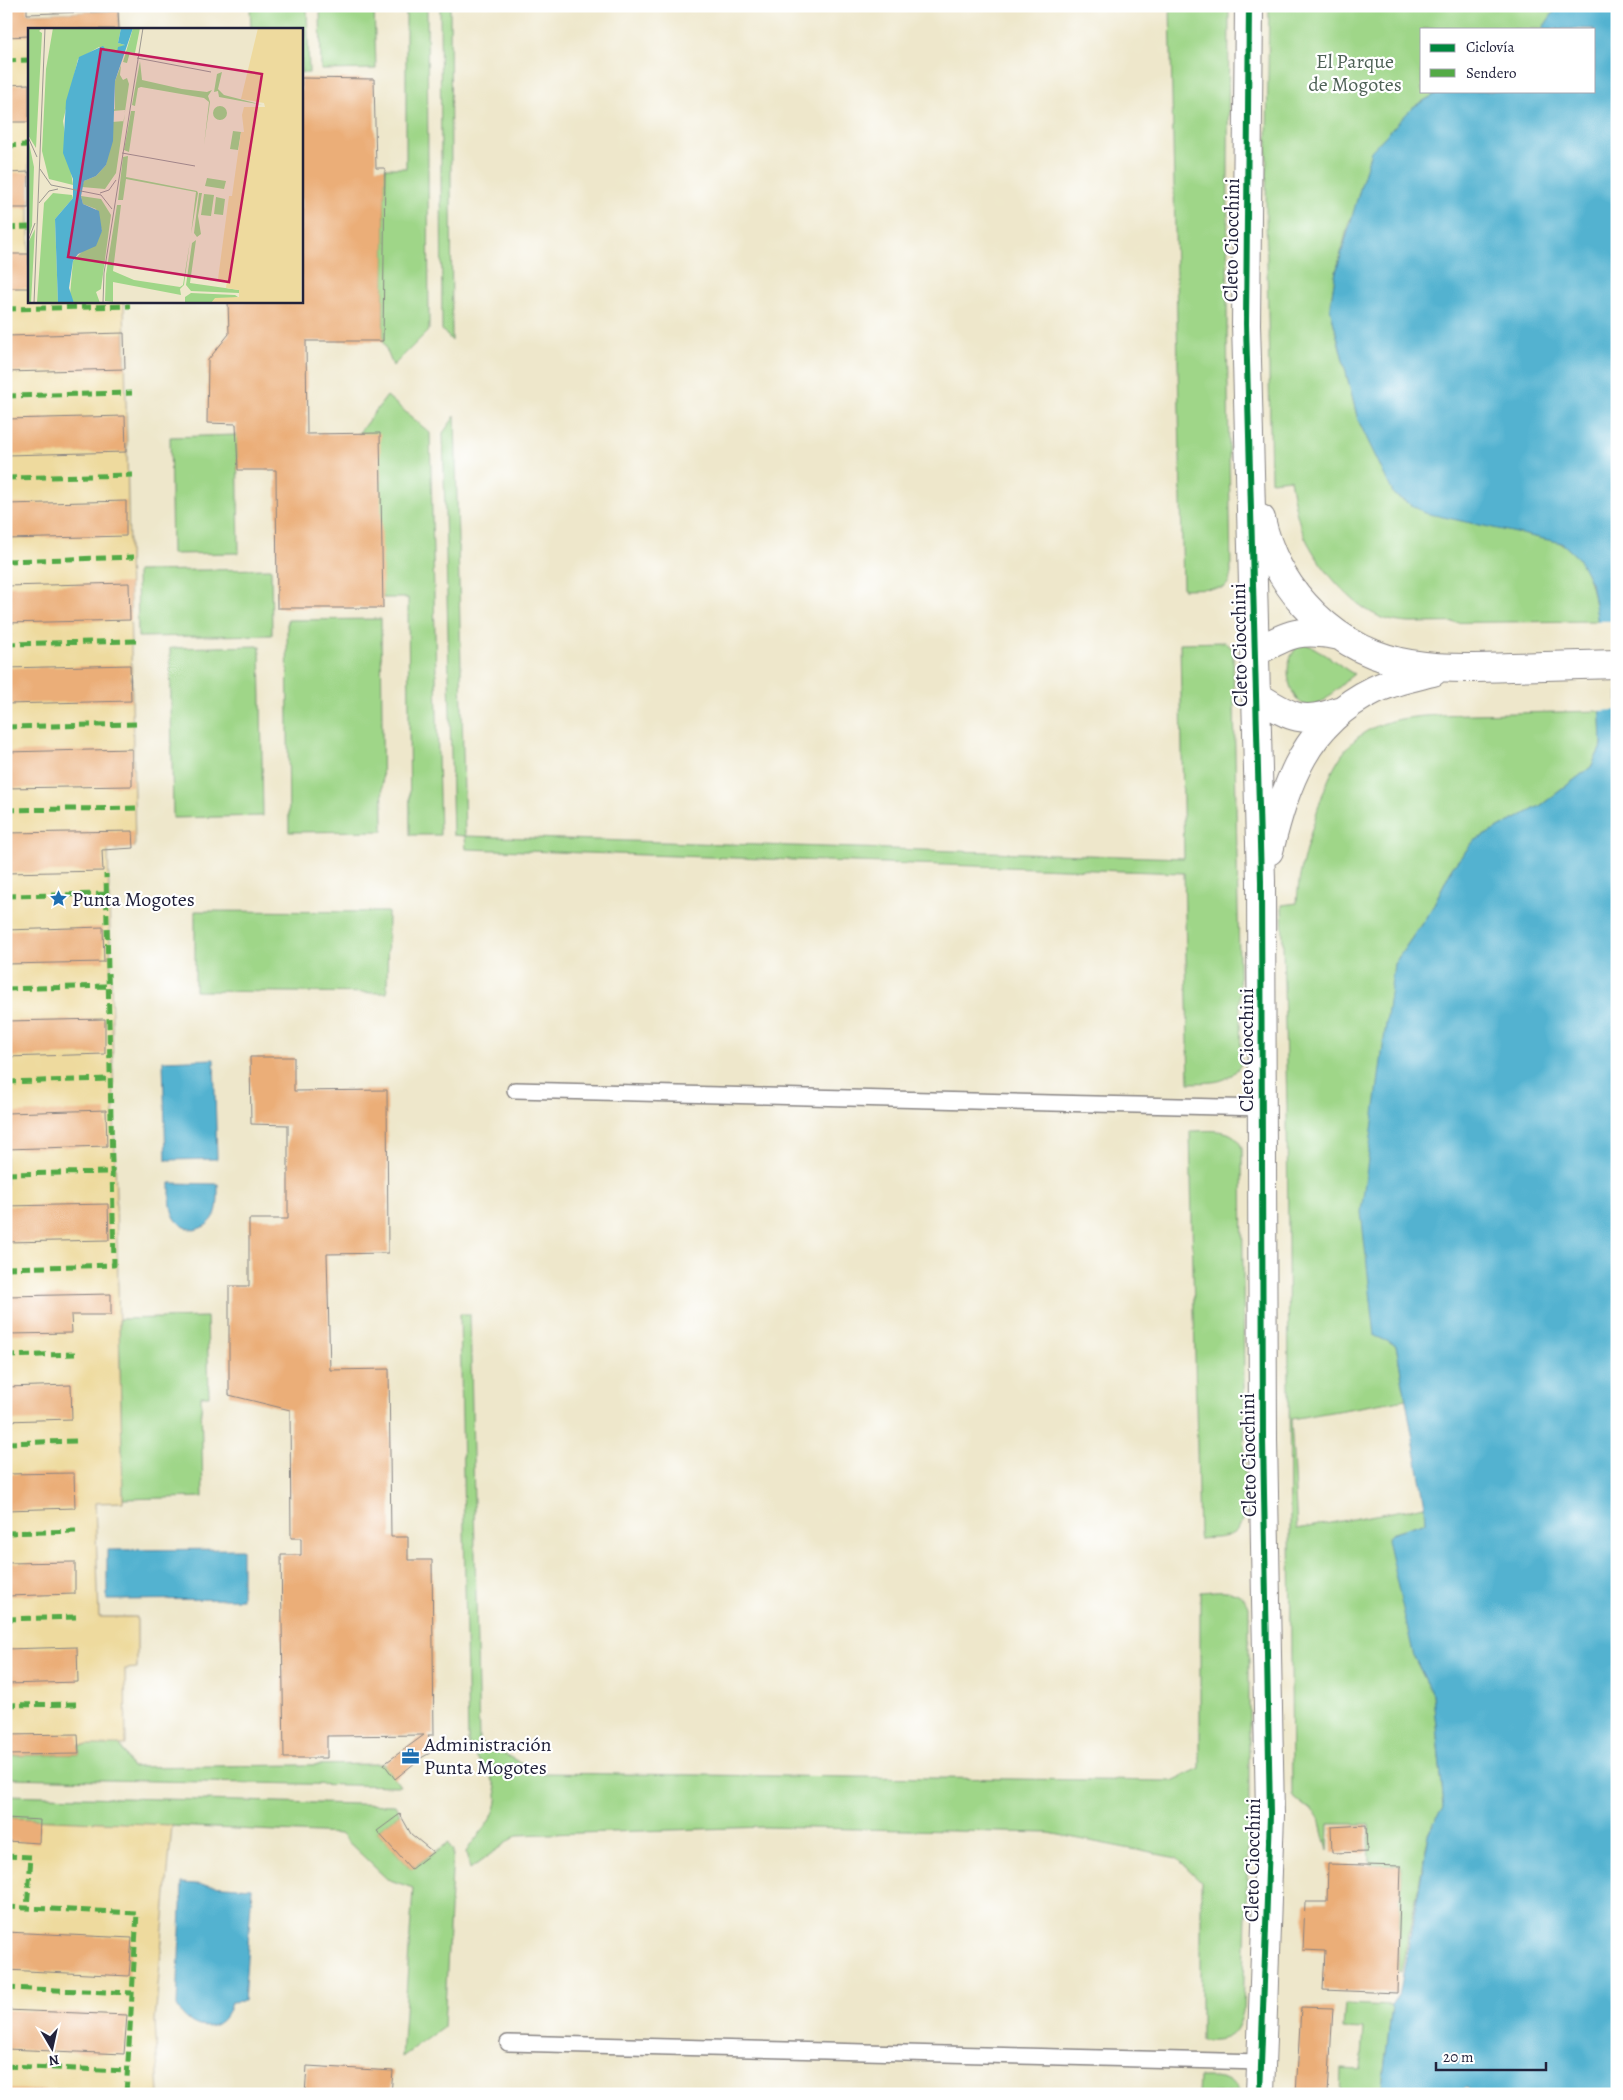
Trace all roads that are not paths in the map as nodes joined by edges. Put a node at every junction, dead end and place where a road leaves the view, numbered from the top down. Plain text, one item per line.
1 (1249, 6) edge
2 (1251, 468) junction
3 (1340, 636) junction
4 (1256, 652) junction
5 (1617, 664) edge
6 (1443, 669) junction
7 (1257, 696) junction
8 (1338, 711) junction
9 (1261, 881) junction
10 (515, 1090) dead end
11 (1263, 1108) junction
12 (508, 2043) dead end
13 (1262, 2062) junction
14 (1260, 2094) edge

1 - 2 street, Cleto Ciocchini
2 - 3 street
2 - 4 street, Cleto Ciocchini
3 - 4 street
3 - 6 street
4 - 7 street, Cleto Ciocchini
5 - 6 street
6 - 8 street
7 - 8 street
7 - 9 street, Cleto Ciocchini
8 - 9 street
9 - 11 street, Cleto Ciocchini
10 - 11 lane
11 - 13 street, Cleto Ciocchini
12 - 13 lane
13 - 14 street, Cleto Ciocchini

